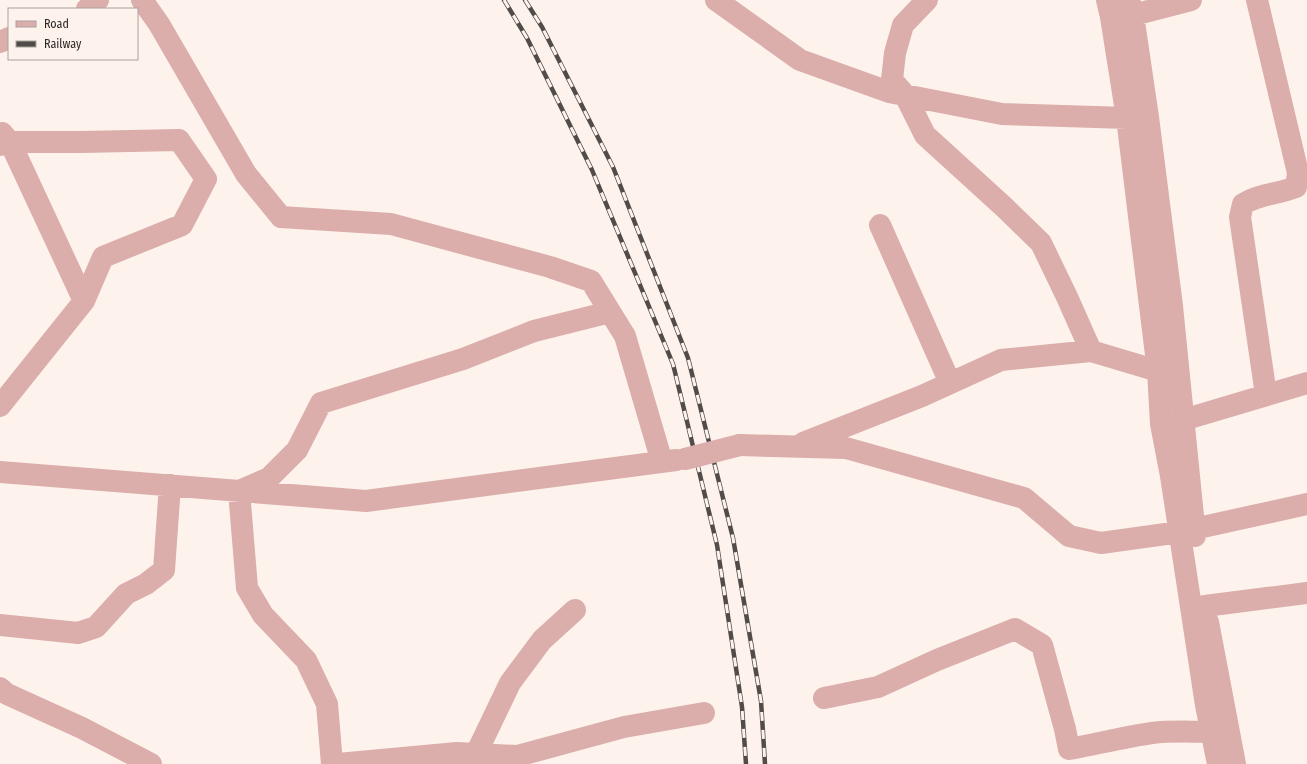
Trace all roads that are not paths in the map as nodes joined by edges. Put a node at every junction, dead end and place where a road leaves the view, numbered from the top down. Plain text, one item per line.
1 (98, 0) edge
2 (142, 0) edge
3 (716, 0) edge
4 (927, 0) edge
5 (1191, 0) edge
6 (1257, 0) edge
7 (88, 8) edge
8 (1120, 8) edge
9 (905, 95) junction
10 (1127, 118) junction
11 (3, 139) edge
12 (1301, 157) edge
13 (880, 225) dead end
14 (84, 301) junction
15 (610, 312) junction
16 (1091, 351) junction
17 (1168, 370) junction
18 (950, 383) junction
19 (1307, 383) edge
20 (1266, 395) junction
21 (0, 406) edge
22 (1183, 420) junction
23 (1162, 424) junction
24 (795, 446) junction
25 (662, 462) junction
26 (0, 472) edge
27 (170, 485) junction
28 (239, 491) junction
29 (1307, 504) edge
30 (1187, 530) junction
31 (1307, 593) edge
32 (1198, 608) junction
33 (575, 610) dead end
34 (0, 625) edge
35 (0, 688) edge
36 (824, 698) dead end
37 (704, 713) dead end
38 (1220, 732) junction
39 (476, 754) junction
40 (503, 760) edge
41 (151, 764) edge
42 (332, 764) edge
43 (338, 764) edge
44 (1218, 764) edge
45 (1235, 764) edge

1 - 7 street
2 - 15 street
3 - 9 street
4 - 9 street
5 - 8 street
6 - 12 street
8 - 10 street
8 - 17 street
9 - 10 street
9 - 16 street
10 - 17 street
11 - 14 street
11 - 14 street
12 - 20 street
13 - 18 street
14 - 21 street
15 - 25 street
15 - 28 street
16 - 17 street
16 - 18 street
17 - 22 street
17 - 23 street
18 - 24 street
19 - 20 street
20 - 22 street
22 - 23 street
22 - 30 street
23 - 30 street
24 - 25 street, bridge
24 - 30 street
25 - 28 street
26 - 27 street
27 - 28 street
27 - 34 street
28 - 42 street
29 - 30 street
30 - 32 street
31 - 32 street
32 - 38 street
33 - 39 street
35 - 41 street
36 - 38 street
37 - 40 street
38 - 44 street
38 - 45 street
39 - 40 street
39 - 43 street

